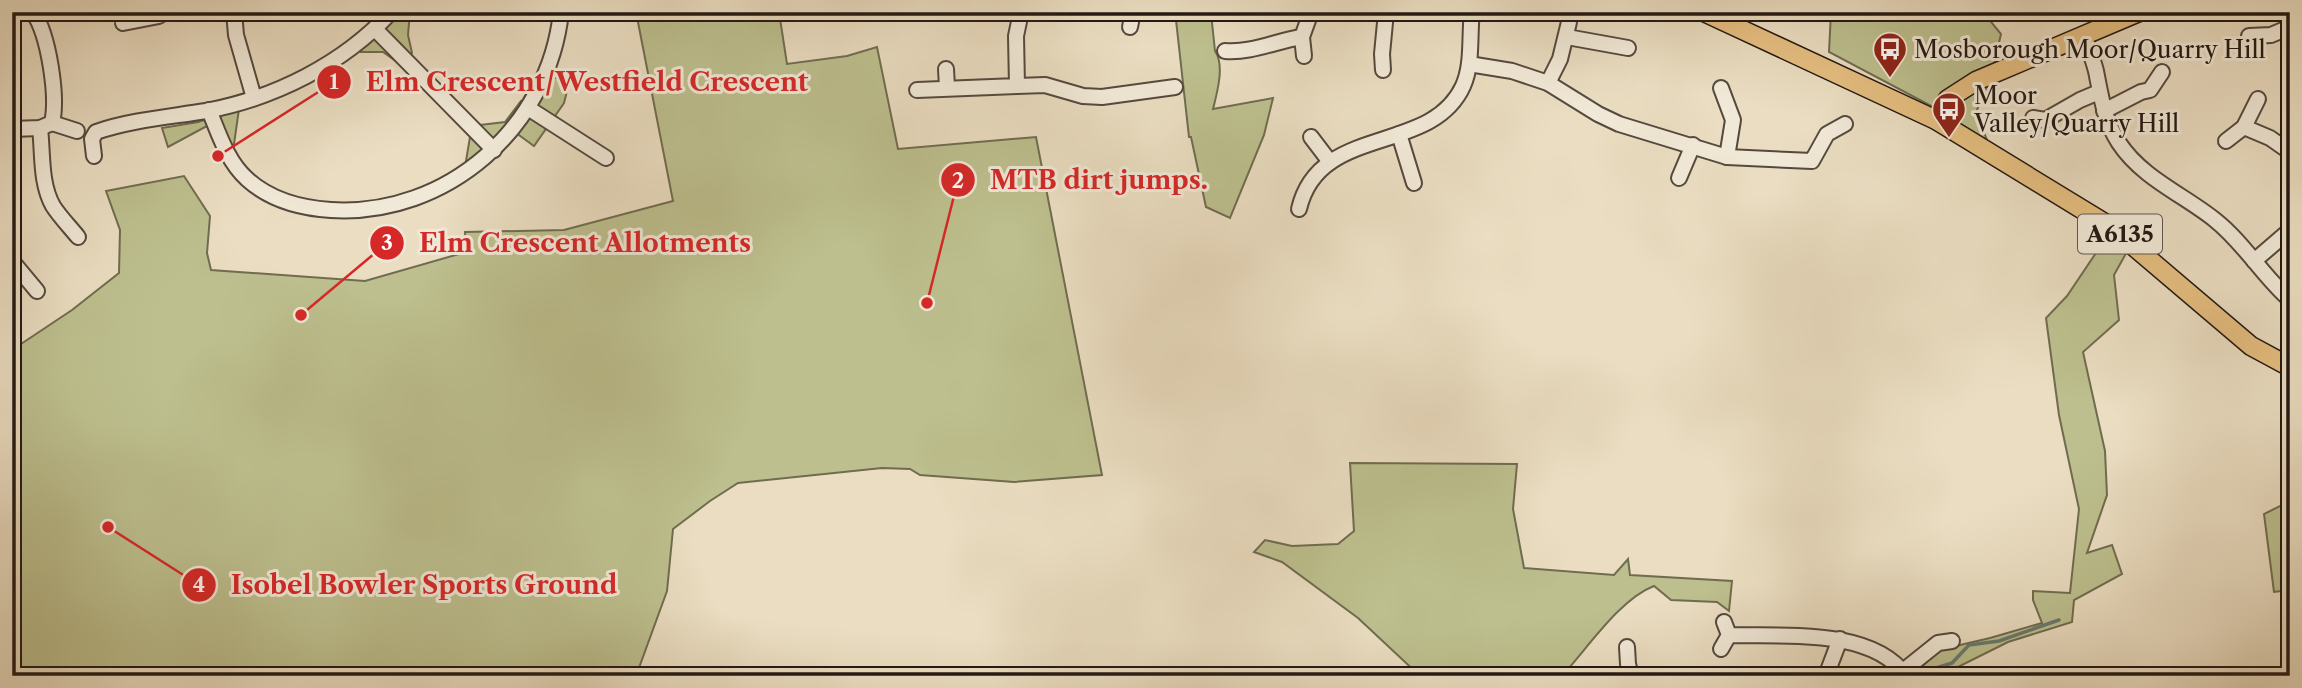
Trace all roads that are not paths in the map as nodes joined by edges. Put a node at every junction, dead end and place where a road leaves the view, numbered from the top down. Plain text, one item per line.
1 (33, 12) edge
2 (234, 12) edge
3 (391, 12) edge
4 (561, 12) edge
5 (1021, 12) edge
6 (1311, 12) edge
7 (1386, 12) edge
8 (1472, 12) edge
9 (1704, 12) edge
10 (2139, 12) edge
11 (140, 16) edge
12 (159, 16) dead end
13 (1569, 22) dead end
14 (123, 23) dead end
15 (2290, 27) edge
16 (375, 29) junction
17 (2084, 35) junction
18 (2249, 36) dead end
19 (1302, 37) junction
20 (1567, 37) junction
21 (1629, 48) dead end
22 (1225, 51) dead end
23 (1304, 56) dead end
24 (1469, 64) junction
25 (946, 69) dead end
26 (1383, 70) dead end
27 (2162, 72) dead end
28 (1548, 83) junction
29 (1017, 86) junction
30 (947, 87) junction
31 (1175, 87) dead end
32 (1721, 88) dead end
33 (917, 90) dead end
34 (2099, 92) junction
35 (254, 98) junction
36 (2258, 99) dead end
37 (528, 107) junction
38 (209, 110) junction
39 (2104, 111) junction
40 (2033, 118) dead end
41 (1936, 120) junction
42 (1844, 124) dead end
43 (46, 126) junction
44 (2244, 127) junction
45 (12, 129) edge
46 (85, 133) junction
47 (1399, 134) junction
48 (1311, 137) dead end
49 (2226, 141) dead end
50 (1693, 145) junction
51 (494, 150) junction
52 (2290, 152) edge
53 (94, 156) dead end
54 (1727, 157) junction
55 (606, 158) dead end
56 (1330, 162) junction
57 (1679, 178) dead end
58 (1414, 183) dead end
59 (1299, 209) dead end
60 (2290, 230) edge
61 (78, 237) dead end
62 (12, 261) edge
63 (2254, 261) junction
64 (37, 290) dead end
65 (2289, 299) edge
66 (2290, 366) edge
67 (1840, 639) junction
68 (1952, 641) dead end
69 (1627, 647) dead end
70 (1721, 649) dead end
71 (1905, 674) edge
72 (1631, 676) edge
73 (1826, 676) edge

1 - 43 street
2 - 35 street
3 - 16 street
4 - 37 street
5 - 29 street
6 - 19 street
7 - 26 street
8 - 24 street
9 - 41 main road, A6135
10 - 17 main road
11 - 12 street
11 - 14 street
13 - 20 street
15 - 18 street
16 - 35 street
16 - 51 street
17 - 34 street
17 - 41 main road
19 - 22 street
19 - 23 street
20 - 21 street
20 - 28 street
24 - 28 street
24 - 47 street
25 - 30 street
27 - 39 street
28 - 50 street
29 - 30 street
29 - 31 street
30 - 33 street
32 - 54 street
34 - 39 street
34 - 40 street
35 - 38 street
36 - 44 street
37 - 51 street
37 - 55 street
38 - 46 street
38 - 51 street
39 - 63 street
41 - 66 main road, A6135
42 - 54 street
43 - 45 street
43 - 46 street
43 - 61 street
44 - 49 street
44 - 52 street
46 - 53 street
47 - 56 street
47 - 58 street
48 - 56 street
50 - 54 street
50 - 57 street
56 - 59 street
60 - 63 street
62 - 64 street
63 - 65 street
67 - 70 street
67 - 71 street
67 - 73 street
68 - 71 street
69 - 72 street

